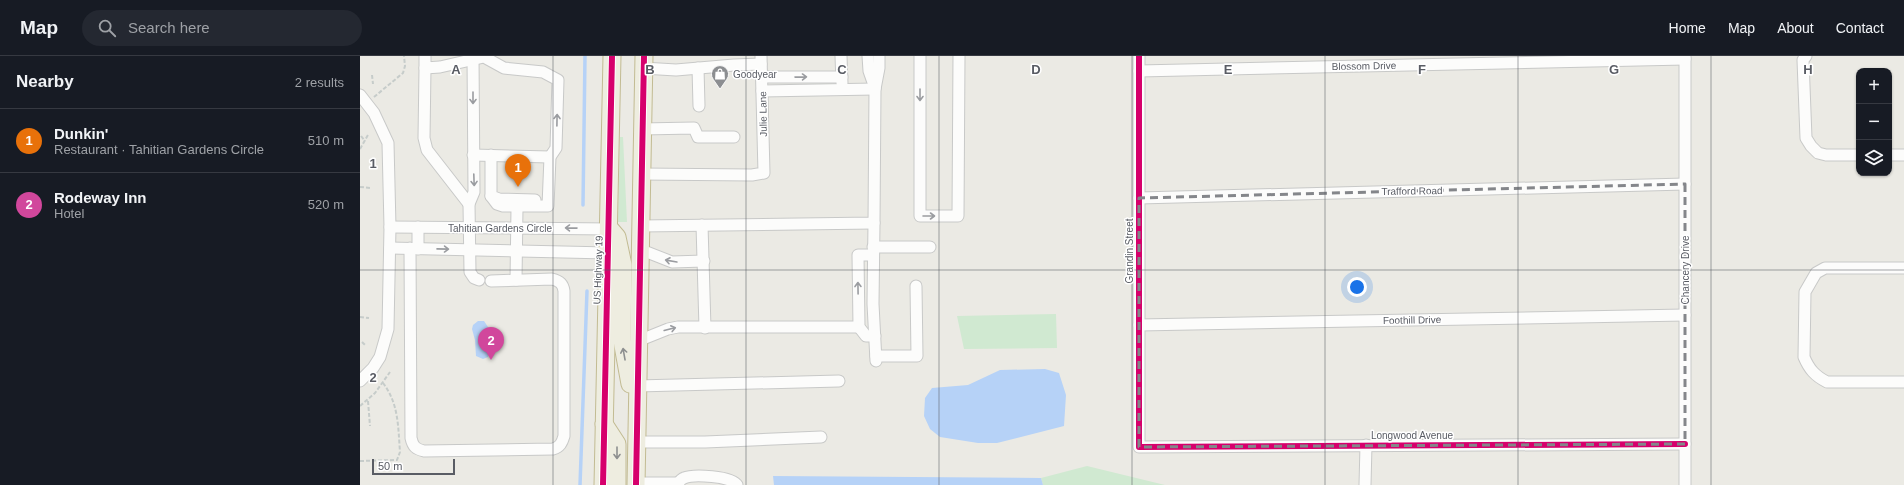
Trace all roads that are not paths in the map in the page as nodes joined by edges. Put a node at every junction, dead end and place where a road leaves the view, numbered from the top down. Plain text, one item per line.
1 (425, 56) edge
2 (612, 56) edge
3 (841, 56) edge
4 (868, 56) edge
5 (879, 56) edge
6 (920, 56) edge
7 (959, 56) edge
8 (1139, 56) edge
9 (1806, 56) edge
10 (473, 58) edge
11 (1685, 58) edge
12 (761, 60) edge
13 (644, 62) edge
14 (425, 68) junction
15 (698, 68) junction
16 (1139, 71) junction
17 (762, 77) junction
18 (842, 78) junction
19 (875, 89) junction
20 (842, 90) junction
21 (762, 91) junction
22 (363, 98) edge
23 (699, 106) dead end
24 (642, 129) junction
25 (734, 137) dead end
26 (473, 155) junction
27 (491, 155) junction
28 (1856, 155) edge
29 (1892, 155) edge
30 (1904, 155) edge
31 (550, 157) junction
32 (641, 174) junction
33 (1685, 184) junction
34 (491, 196) junction
35 (1139, 198) junction
36 (548, 203) junction
37 (469, 204) junction
38 (516, 208) junction
39 (874, 223) junction
40 (640, 226) junction
41 (702, 226) junction
42 (390, 227) junction
43 (418, 227) junction
44 (469, 227) junction
45 (515, 227) junction
46 (610, 229) junction
47 (930, 247) dead end
48 (390, 248) junction
49 (414, 248) junction
50 (640, 249) junction
51 (469, 250) junction
52 (515, 251) junction
53 (873, 251) junction
54 (608, 253) junction
55 (704, 261) junction
56 (1904, 268) edge
57 (516, 280) junction
58 (916, 286) dead end
59 (1685, 315) junction
60 (1139, 325) junction
61 (858, 327) junction
62 (705, 328) junction
63 (875, 336) junction
64 (638, 341) junction
65 (360, 381) edge
66 (839, 381) dead end
67 (1904, 382) edge
68 (637, 386) junction
69 (636, 419) junction
70 (604, 424) junction
71 (821, 437) dead end
72 (636, 442) junction
73 (1685, 444) junction
74 (1366, 445) junction
75 (1139, 447) joint
76 (636, 484) edge
77 (678, 484) edge
78 (603, 485) edge
79 (617, 485) edge
80 (738, 485) edge
81 (1365, 485) edge
82 (1685, 485) edge

1 - 14 street
2 - 46 highway, US Highway 19
3 - 18 street
4 - 19 street
5 - 19 street
6 -> 7 street
8 - 16 street, Grandin Street
9 - 28 street
10 - 14 street
10 -> 26 street
31 -> 10 street
11 - 16 street, Blossom Drive
11 - 33 street, Chancery Drive
12 - 15 street
12 - 17 street, Julie Lane
13 - 15 street
13 - 24 highway
14 - 37 street
15 - 23 street
16 - 35 street, Grandin Street
17 -> 18 street
17 - 21 street, Julie Lane
18 - 20 street
19 - 20 street
19 - 39 street
20 - 21 street
21 - 32 street, Julie Lane
22 - 42 street
24 - 25 street
24 - 32 highway
26 - 27 street
26 -> 37 street
27 - 31 street
27 - 34 street
29 - 30 street
31 - 36 street
32 - 40 highway
33 - 35 street, Trafford Road
33 - 59 street, Chancery Drive
34 - 36 street
34 - 38 street
35 - 60 street, Grandin Street
36 - 38 street
37 - 44 street
38 - 45 street
39 - 41 street
39 - 53 street
40 - 41 street
40 - 50 highway
41 - 55 street
42 - 43 street, Tahitian Gardens Circle
42 - 48 street
43 - 44 street, Tahitian Gardens Circle
43 - 49 street
44 - 45 street, Tahitian Gardens Circle
44 - 51 street
46 -> 45 street, Tahitian Gardens Circle
45 - 52 street
46 - 54 highway, US Highway 19
69 -> 46 highway
47 - 53 street
48 - 49 street
48 - 65 street
49 -> 51 street
49 - 57 street
55 -> 50 street
50 - 64 highway
51 - 52 street
51 - 57 street
52 - 54 street
52 - 57 street
61 -> 53 street
53 - 63 street
54 - 70 highway, US Highway 19
55 - 62 street
56 - 67 street
58 - 63 street
59 - 60 street, Foothill Drive
59 - 73 street, Chancery Drive
60 - 75 street, Grandin Street
61 - 62 street
61 - 63 street
64 -> 62 street
64 - 68 highway
66 - 68 street
68 - 69 highway
69 - 72 highway
70 - 78 highway, US Highway 19
70 -> 79 highway
71 - 72 street
72 - 76 highway
73 - 74 street, Longwood Avenue
73 - 82 street, Chancery Drive
74 - 75 street, Longwood Avenue
74 - 81 street
76 - 77 street
77 - 80 street

